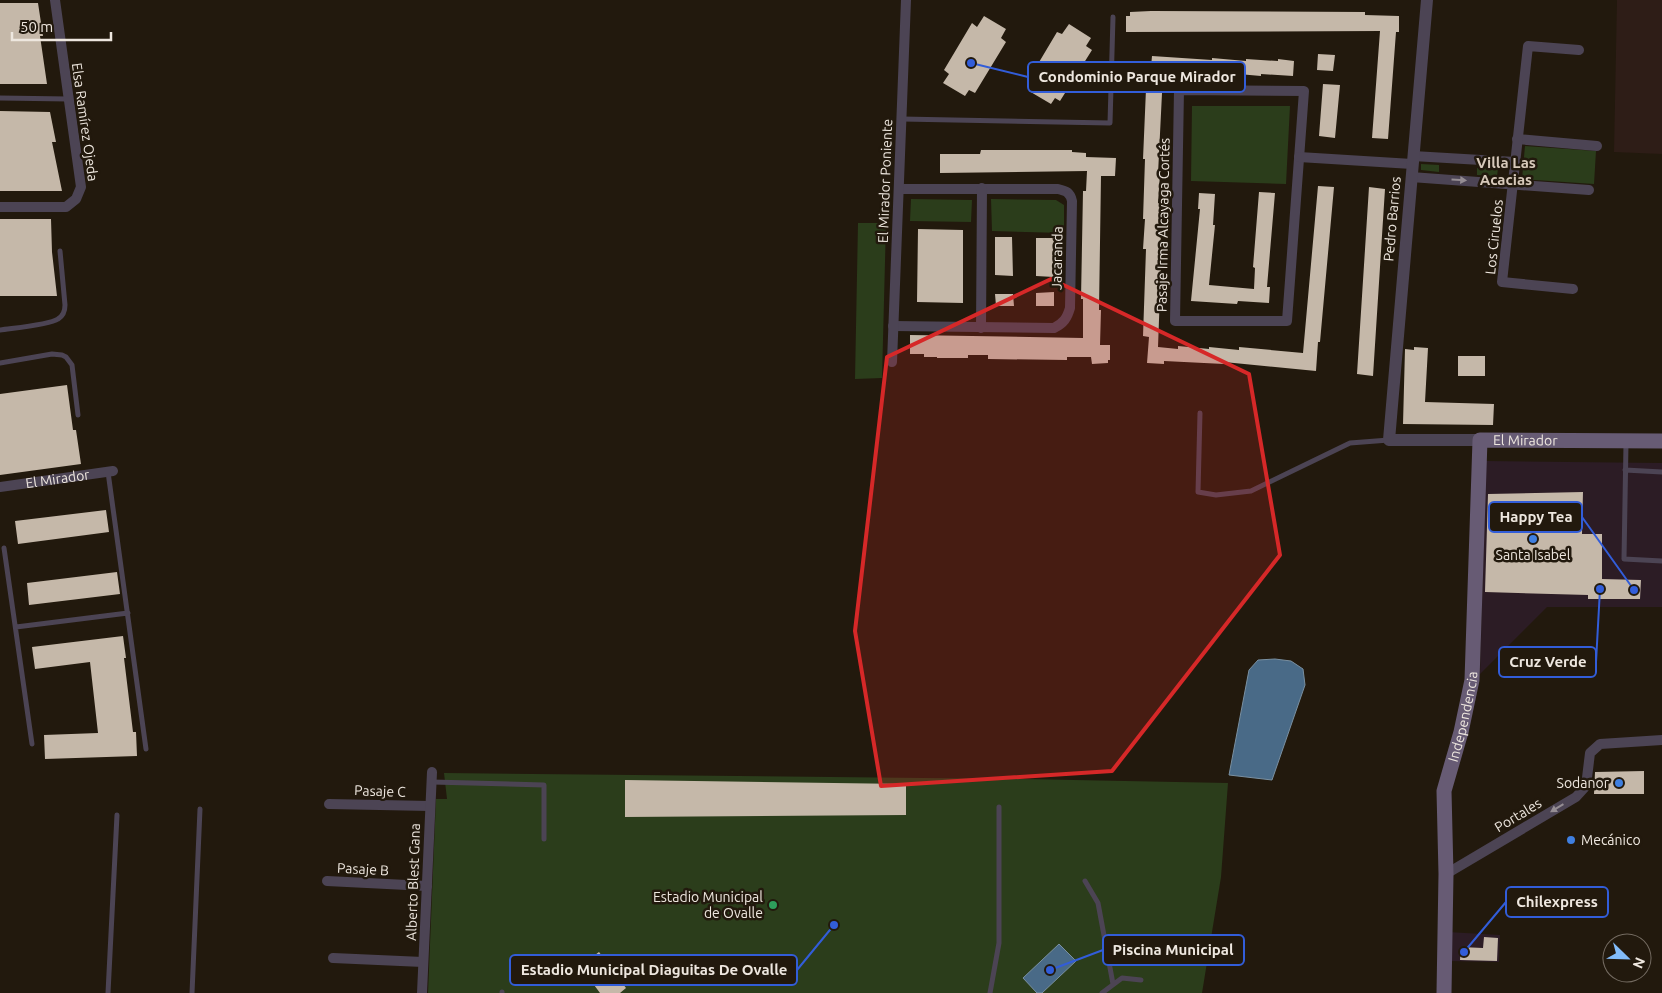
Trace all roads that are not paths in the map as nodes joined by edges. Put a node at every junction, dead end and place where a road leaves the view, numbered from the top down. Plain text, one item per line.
1 (55, 0) edge
2 (906, 0) edge
3 (1427, 0) edge
4 (1114, 17) dead end
5 (1579, 50) dead end
6 (0, 98) edge
7 (68, 99) junction
8 (901, 119) junction
9 (1517, 139) junction
10 (1597, 146) dead end
11 (1299, 157) junction
12 (1515, 162) junction
13 (1412, 166) junction
14 (1513, 183) junction
15 (982, 188) junction
16 (899, 189) junction
17 (1589, 190) dead end
18 (0, 207) edge
19 (60, 251) dead end
20 (1573, 289) dead end
21 (893, 326) junction
22 (981, 328) junction
23 (0, 330) edge
24 (892, 362) dead end
25 (0, 363) edge
26 (1200, 413) dead end
27 (78, 415) dead end
28 (1389, 440) junction
29 (1480, 440) junction
30 (1626, 441) junction
31 (1662, 441) edge
32 (1626, 470) junction
33 (111, 471) joint
34 (1662, 472) edge
35 (0, 487) edge
36 (4, 548) dead end
37 (1662, 561) edge
38 (128, 613) junction
39 (16, 627) junction
40 (1662, 740) edge
41 (32, 744) dead end
42 (146, 749) dead end
43 (432, 777) joint
44 (329, 804) dead end
45 (430, 806) junction
46 (999, 807) dead end
47 (200, 809) dead end
48 (117, 815) dead end
49 (544, 839) dead end
50 (1446, 874) junction
51 (327, 881) dead end
52 (1085, 881) dead end
53 (427, 886) junction
54 (333, 958) dead end
55 (423, 962) junction
56 (1141, 980) dead end
57 (1113, 984) junction
58 (108, 993) edge
59 (192, 993) edge
60 (422, 993) edge
61 (990, 993) edge
62 (1102, 993) edge
63 (1444, 993) edge

1 - 7 street, Elsa Ramírez Ojeda
2 - 8 street, El Mirador Poniente
3 - 13 street, Pedro Barrios
4 - 8 lane
5 - 9 street, Los Ciruelos
6 - 7 lane
7 - 18 street, Elsa Ramírez Ojeda
8 - 16 street, El Mirador Poniente
9 - 10 street
9 - 12 street, Los Ciruelos
11 - 11 street, Pasaje Irma Alcayaga Cortés
11 - 13 street
12 - 13 street
12 - 14 street, Los Ciruelos
13 -> 14 street
13 - 28 street, Pedro Barrios
14 - 17 street, Los Ciruelos
14 - 20 street, Los Ciruelos
15 - 16 street, Jacaranda
15 - 22 street
15 - 22 street, Jacaranda
16 - 21 street, El Mirador Poniente
19 - 23 lane
21 - 22 street, Jacaranda
21 - 24 street, El Mirador Poniente
25 - 27 lane
26 - 28 lane
28 - 29 street, El Mirador
29 - 30 main road, El Mirador
29 - 50 main road, Independencia
30 - 31 main road, El Mirador
30 - 32 lane
32 - 34 lane
32 - 37 lane
33 - 35 street, El Mirador
33 - 38 lane
36 - 39 lane
38 - 39 lane
38 - 42 lane
39 - 41 lane
40 -> 50 street, Portales
43 - 45 street, Alberto Blest Gana
43 - 49 lane
44 - 45 street, Pasaje C
45 - 53 street, Alberto Blest Gana
46 - 61 lane
47 - 59 lane
48 - 58 lane
50 - 63 main road, Independencia
51 - 53 street, Pasaje B
52 - 57 lane
53 - 55 street, Alberto Blest Gana
54 - 55 street
55 - 60 street, Alberto Blest Gana
56 - 57 lane
57 - 62 lane

